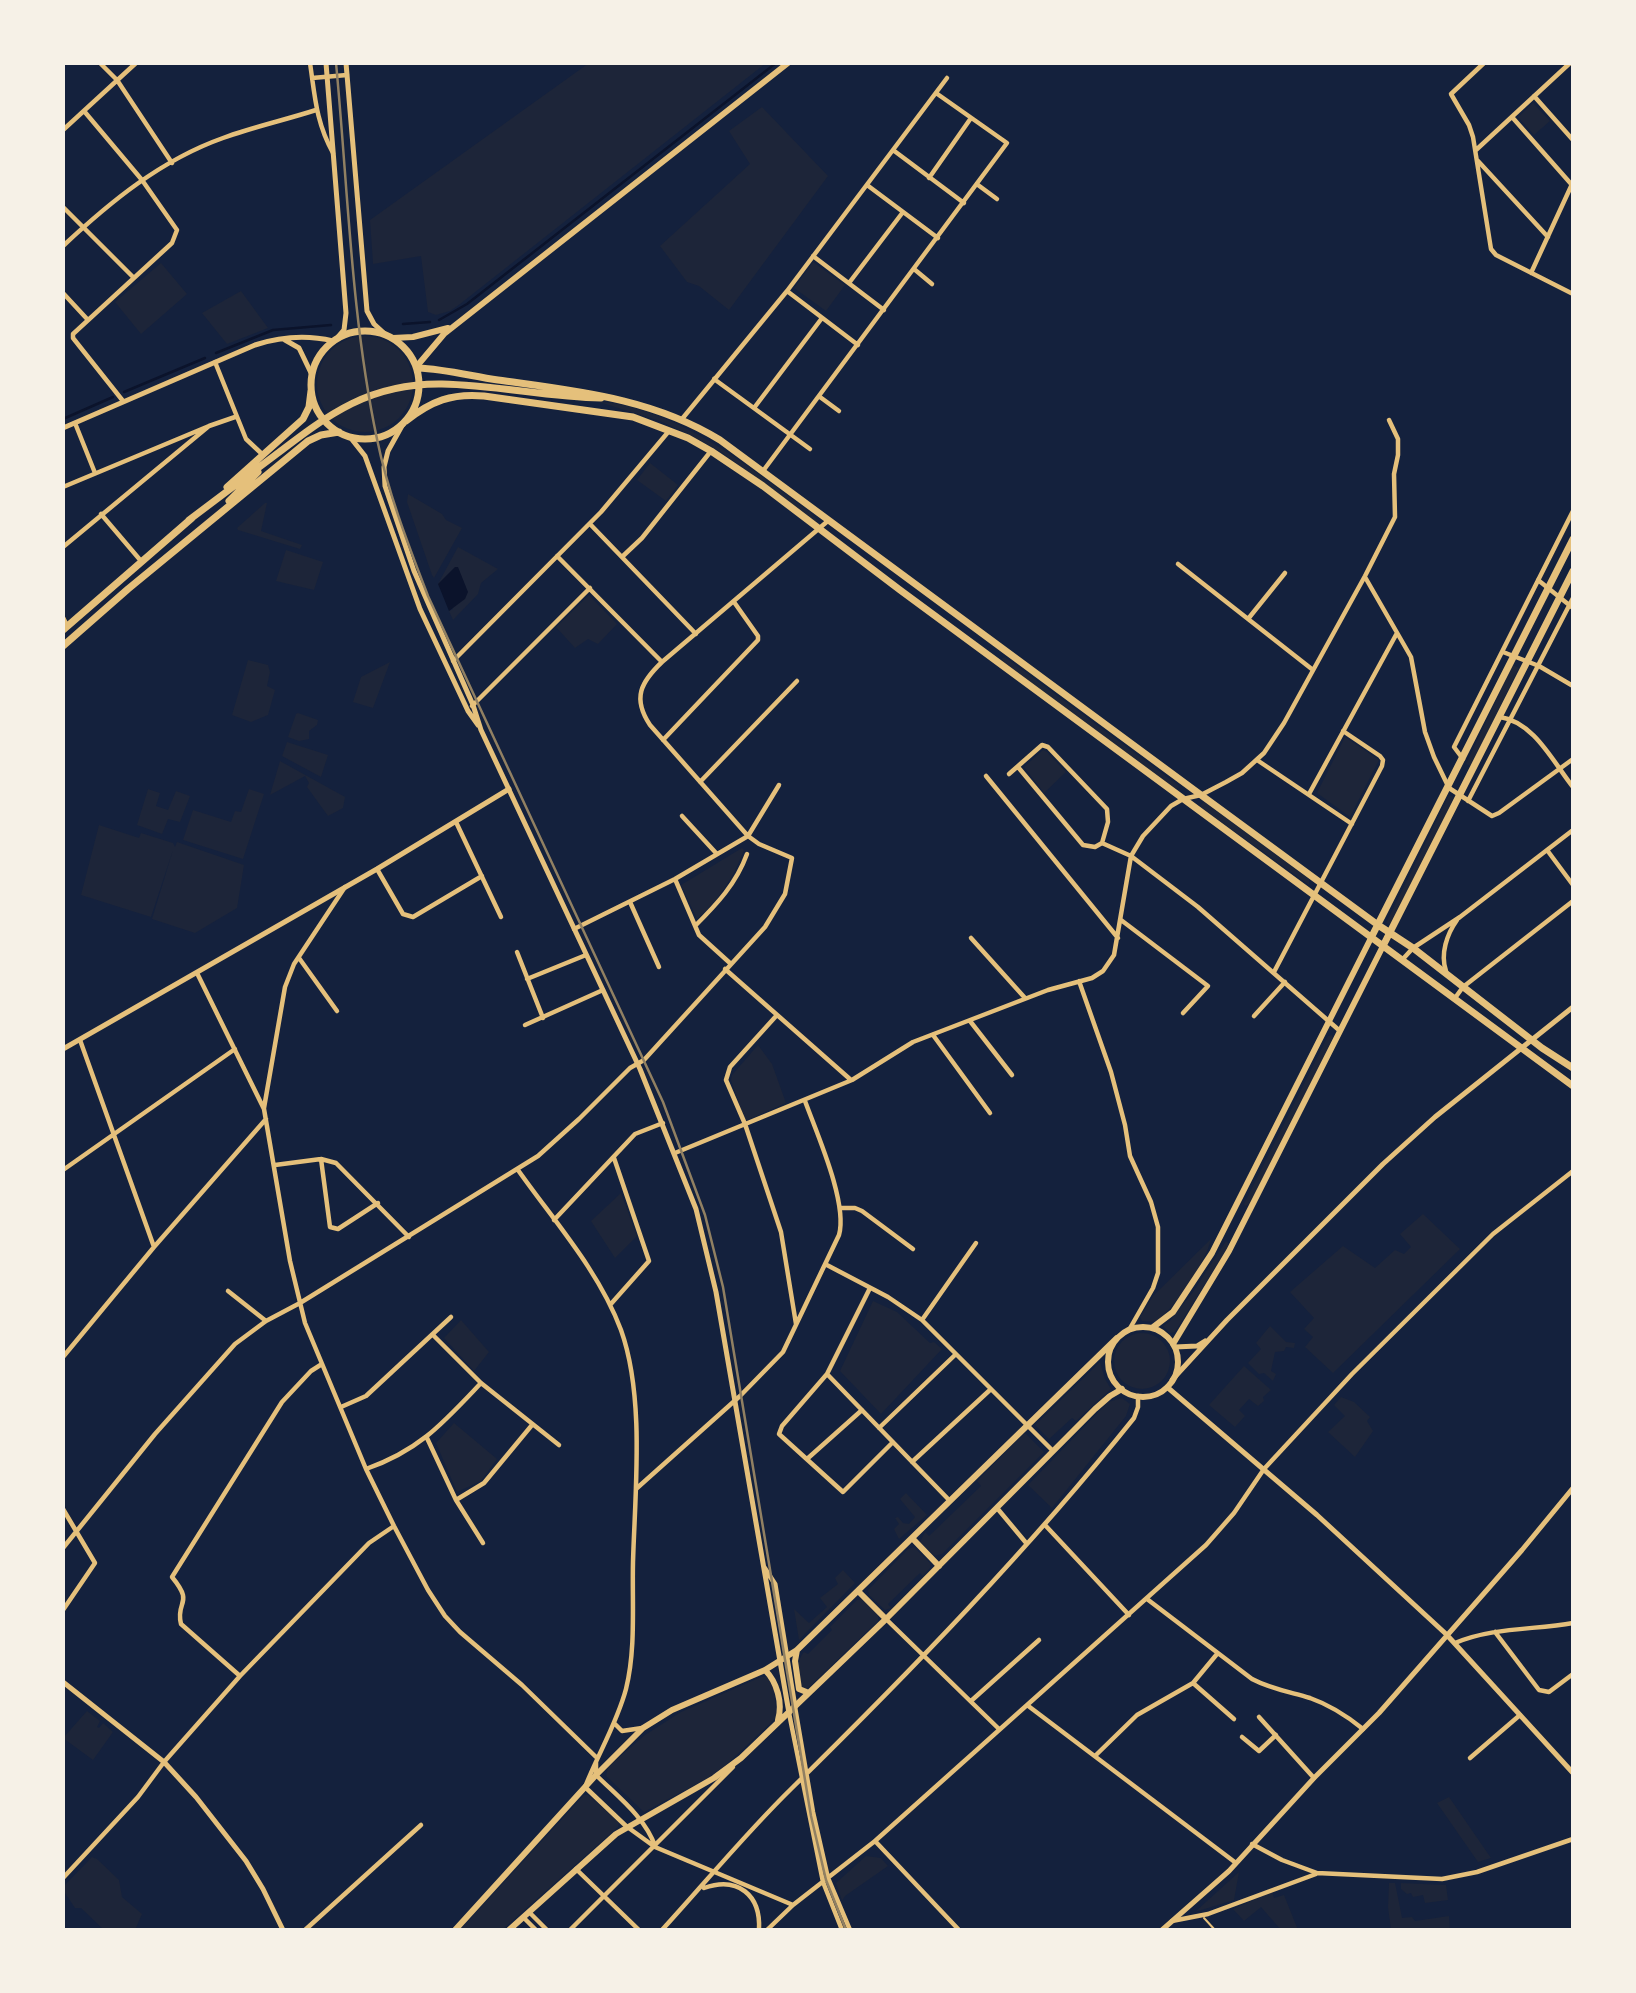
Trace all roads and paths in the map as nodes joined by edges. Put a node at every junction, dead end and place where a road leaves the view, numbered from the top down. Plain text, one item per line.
1 (100, 63) edge
2 (136, 63) edge
3 (310, 63) edge
4 (326, 63) edge
5 (346, 63) edge
6 (788, 63) edge
7 (1484, 63) edge
8 (1570, 63) edge
9 (347, 75) junction
10 (327, 77) junction
11 (312, 78) junction
12 (947, 78) dead end
13 (117, 80) junction
14 (936, 93) junction
15 (1534, 96) junction
16 (316, 110) junction
17 (84, 111) junction
18 (1512, 117) junction
19 (971, 118) junction
20 (63, 130) edge
21 (1573, 140) edge
22 (892, 150) junction
23 (1475, 150) junction
24 (333, 153) junction
25 (1477, 160) junction
26 (172, 163) junction
27 (929, 178) junction
28 (142, 180) junction
29 (1573, 183) edge
30 (978, 184) junction
31 (867, 185) junction
32 (997, 199) dead end
33 (964, 203) junction
34 (63, 207) edge
35 (903, 212) junction
36 (82, 228) junction
37 (1548, 237) junction
38 (938, 238) junction
39 (63, 246) edge
40 (813, 256) junction
41 (914, 269) junction
42 (1531, 273) junction
43 (133, 277) junction
44 (849, 283) junction
45 (932, 284) dead end
46 (787, 291) junction
47 (63, 293) edge
48 (1573, 294) edge
49 (884, 310) junction
50 (822, 318) junction
51 (88, 320) junction
52 (459, 323) junction
53 (385, 334) junction
54 (393, 338) junction
55 (279, 339) junction
56 (336, 339) junction
57 (858, 345) junction
58 (215, 362) junction
59 (417, 367) junction
60 (312, 375) junction
61 (714, 379) junction
62 (311, 391) junction
63 (820, 397) junction
64 (564, 398) junction
65 (620, 399) junction
66 (123, 401) junction
67 (754, 408) junction
68 (839, 411) dead end
69 (618, 414) junction
70 (235, 417) junction
71 (682, 419) junction
72 (1389, 420) dead end
73 (75, 423) junction
74 (404, 423) junction
75 (209, 426) junction
76 (63, 428) edge
77 (670, 430) junction
78 (339, 432) junction
79 (791, 435) junction
80 (350, 437) junction
81 (810, 449) dead end
82 (280, 451) junction
83 (711, 451) junction
84 (262, 454) junction
85 (763, 471) junction
86 (96, 473) junction
87 (63, 487) edge
88 (1573, 511) edge
89 (101, 514) junction
90 (189, 520) junction
91 (829, 520) junction
92 (590, 524) junction
93 (201, 528) junction
94 (819, 530) junction
95 (1573, 539) edge
96 (63, 545) edge
97 (557, 556) junction
98 (623, 556) junction
99 (141, 561) junction
100 (1178, 564) dead end
101 (1573, 571) edge
102 (1285, 573) dead end
103 (1365, 576) junction
104 (909, 580) junction
105 (1538, 580) junction
106 (1549, 587) junction
107 (590, 588) junction
108 (900, 590) junction
109 (1560, 597) junction
110 (1573, 598) edge
111 (734, 602) junction
112 (1572, 606) edge
113 (63, 618) edge
114 (1248, 619) junction
115 (65, 628) edge
116 (1397, 632) junction
117 (696, 634) junction
118 (63, 646) edge
119 (1002, 649) junction
120 (1503, 652) junction
121 (1514, 656) junction
122 (994, 660) junction
123 (453, 661) junction
124 (662, 662) junction
125 (1528, 662) junction
126 (1539, 666) junction
127 (1313, 670) junction
128 (797, 681) dead end
129 (1573, 686) edge
130 (473, 705) junction
131 (468, 711) junction
132 (1500, 717) junction
133 (1511, 719) junction
134 (481, 730) junction
135 (1343, 731) junction
136 (663, 740) junction
137 (1573, 759) edge
138 (1257, 760) junction
139 (1463, 760) junction
140 (1018, 767) junction
141 (1559, 770) junction
142 (1009, 774) dead end
143 (986, 775) dead end
144 (700, 782) junction
145 (779, 785) dead end
146 (1573, 787) edge
147 (1449, 788) junction
148 (509, 789) junction
149 (1309, 794) junction
150 (1201, 795) junction
151 (1460, 795) junction
152 (1183, 799) junction
153 (1468, 801) junction
154 (682, 816) dead end
155 (456, 821) junction
156 (1352, 824) junction
157 (1573, 830) edge
158 (748, 835) junction
159 (1102, 843) junction
160 (1547, 850) junction
161 (716, 853) junction
162 (747, 854) dead end
163 (1131, 856) junction
164 (377, 869) junction
165 (482, 876) junction
166 (675, 879) junction
167 (1319, 882) junction
168 (1573, 884) edge
169 (345, 887) junction
170 (1314, 894) junction
171 (1573, 901) edge
172 (631, 902) junction
173 (501, 917) dead end
174 (1460, 917) junction
175 (1121, 920) junction
176 (1378, 925) junction
177 (695, 926) junction
178 (573, 929) junction
179 (1390, 933) junction
180 (971, 938) dead end
181 (1118, 938) junction
182 (1371, 938) junction
183 (1383, 946) junction
184 (1413, 948) junction
185 (517, 951) dead end
186 (586, 955) junction
187 (299, 957) junction
188 (1402, 960) junction
189 (730, 964) junction
190 (659, 967) dead end
191 (725, 970) junction
192 (1274, 972) junction
193 (197, 973) junction
194 (1450, 978) junction
195 (527, 979) junction
196 (1079, 982) junction
197 (1284, 982) junction
198 (1463, 987) junction
199 (603, 990) junction
200 (1025, 998) junction
201 (1454, 999) junction
202 (1573, 1007) edge
203 (337, 1011) dead end
204 (1183, 1013) dead end
205 (777, 1015) junction
206 (1254, 1016) dead end
207 (543, 1018) junction
208 (970, 1021) junction
209 (1330, 1023) junction
210 (525, 1025) dead end
211 (1340, 1032) junction
212 (933, 1035) junction
213 (80, 1040) junction
214 (1530, 1040) junction
215 (1519, 1048) junction
216 (63, 1049) edge
217 (235, 1049) junction
218 (638, 1064) junction
219 (1573, 1068) edge
220 (1012, 1075) dead end
221 (852, 1080) junction
222 (1573, 1086) edge
223 (805, 1101) junction
224 (264, 1109) junction
225 (990, 1113) dead end
226 (266, 1118) junction
227 (663, 1123) junction
228 (745, 1124) junction
229 (114, 1136) junction
230 (675, 1153) junction
231 (614, 1158) junction
232 (321, 1159) junction
233 (275, 1165) junction
234 (63, 1170) edge
235 (518, 1171) junction
236 (1573, 1171) edge
237 (378, 1203) junction
238 (841, 1208) junction
239 (1231, 1219) junction
240 (554, 1220) junction
241 (1242, 1225) junction
242 (409, 1237) junction
243 (976, 1243) dead end
244 (153, 1247) junction
245 (913, 1249) dead end
246 (825, 1264) junction
247 (870, 1288) junction
248 (228, 1291) dead end
249 (300, 1303) junction
250 (610, 1305) junction
251 (451, 1317) dead end
252 (922, 1320) junction
253 (266, 1321) junction
254 (797, 1326) junction
255 (1152, 1328) junction
256 (1129, 1330) junction
257 (433, 1335) junction
258 (1117, 1338) junction
259 (1208, 1340) junction
260 (1174, 1346) junction
261 (956, 1354) junction
262 (63, 1357) edge
263 (322, 1364) junction
264 (827, 1374) junction
265 (1172, 1380) junction
266 (481, 1383) junction
267 (1167, 1387) junction
268 (991, 1389) junction
269 (1122, 1390) junction
270 (1138, 1396) junction
271 (734, 1400) junction
272 (341, 1407) junction
273 (862, 1410) junction
274 (532, 1425) junction
275 (1028, 1425) junction
276 (879, 1428) junction
277 (427, 1438) junction
278 (893, 1442) junction
279 (559, 1445) dead end
280 (1054, 1451) junction
281 (807, 1460) junction
282 (912, 1462) junction
283 (366, 1469) junction
284 (1264, 1469) junction
285 (1573, 1488) edge
286 (635, 1489) junction
287 (456, 1500) junction
288 (950, 1502) junction
289 (997, 1508) junction
290 (63, 1509) edge
291 (1045, 1525) junction
292 (394, 1526) junction
293 (76, 1529) junction
294 (912, 1538) junction
295 (482, 1543) dead end
296 (1027, 1544) junction
297 (63, 1548) edge
298 (762, 1565) junction
299 (939, 1566) junction
300 (858, 1591) junction
301 (1147, 1599) junction
302 (63, 1610) edge
303 (1129, 1615) junction
304 (886, 1619) junction
305 (1573, 1623) edge
306 (1495, 1632) junction
307 (1446, 1634) junction
308 (1039, 1640) dead end
309 (1455, 1643) junction
310 (797, 1650) junction
311 (923, 1654) junction
312 (1217, 1654) junction
313 (787, 1657) junction
314 (779, 1661) junction
315 (765, 1670) junction
316 (1573, 1674) edge
317 (240, 1676) junction
318 (63, 1682) edge
319 (1193, 1683) junction
320 (809, 1693) junction
321 (971, 1702) junction
322 (1027, 1705) junction
323 (795, 1707) junction
324 (789, 1713) junction
325 (1520, 1715) junction
326 (1259, 1717) dead end
327 (1234, 1719) dead end
328 (614, 1723) junction
329 (776, 1725) junction
330 (643, 1728) junction
331 (999, 1729) junction
332 (1363, 1729) junction
333 (1276, 1735) junction
334 (1242, 1737) dead end
335 (1096, 1755) junction
336 (596, 1758) junction
337 (741, 1758) junction
338 (1470, 1758) dead end
339 (164, 1762) junction
340 (1573, 1773) edge
341 (596, 1774) junction
342 (804, 1777) junction
343 (1314, 1778) junction
344 (585, 1787) junction
345 (640, 1820) junction
346 (421, 1825) dead end
347 (626, 1826) junction
348 (1573, 1839) edge
349 (875, 1841) junction
350 (1252, 1844) junction
351 (655, 1847) junction
352 (1236, 1863) junction
353 (576, 1870) junction
354 (717, 1871) junction
355 (1317, 1873) junction
356 (63, 1878) edge
357 (826, 1880) junction
358 (700, 1889) junction
359 (604, 1898) junction
360 (793, 1905) junction
361 (526, 1914) junction
362 (1203, 1916) junction
363 (1172, 1921) junction
364 (283, 1930) edge
365 (305, 1930) edge
366 (455, 1930) edge
367 (509, 1930) edge
368 (536, 1930) edge
369 (547, 1930) edge
370 (570, 1930) edge
371 (639, 1930) edge
372 (662, 1930) edge
373 (759, 1930) edge
374 (767, 1930) edge
375 (842, 1930) edge
376 (850, 1930) edge
377 (958, 1930) edge
378 (1162, 1930) edge
379 (1215, 1930) edge

1 - 13 street
2 - 13 street
3 - 11 street
4 - 10 main road
5 - 9 main road
6 - 52 main road
7 - 23 street
8 - 15 street
9 - 10 street
9 - 53 main road
10 - 11 street
10 - 24 main road
11 - 16 street
12 - 14 street
13 - 17 street
13 - 26 street
14 - 19 street
14 - 22 street
15 - 18 street
15 - 21 street
16 - 24 street
16 - 26 street
17 - 20 street
17 - 28 street
18 - 23 street
18 - 29 street
19 - 27 street
19 - 30 street
22 - 27 street
22 - 31 street
23 - 25 street
24 - 56 main road
25 - 37 street
25 - 42 street
26 - 28 street
27 - 33 street
28 - 36 street
28 - 43 street
29 - 37 street
30 - 32 street
30 - 33 street
31 - 35 street
31 - 40 street
33 - 38 street
34 - 36 street
35 - 38 street
35 - 44 street
36 - 39 street
36 - 43 street
37 - 42 street
38 - 41 street
40 - 44 street
40 - 46 street
41 - 45 street
41 - 49 street
42 - 48 street
43 - 51 street
44 - 49 street
46 - 50 street
46 - 61 street
47 - 51 street
49 - 57 street
50 - 57 street
50 - 67 street
51 - 66 street
52 - 54 main road
52 - 59 main road
53 - 54 highway
53 - 56 highway
54 - 59 highway
55 - 56 main road
55 - 58 main road
55 - 60 main road
56 - 60 highway
57 - 63 street
58 - 66 main road
58 - 70 street
59 - 65 highway
59 - 74 highway
60 - 62 highway
61 - 67 street
61 - 71 street
62 - 78 highway
62 - 84 highway
63 - 68 street
63 - 79 street
64 - 65 highway
64 - 69 highway
64 - 82 highway
65 - 71 highway
66 - 73 main road
67 - 79 street
69 - 74 highway
69 - 77 highway
70 - 75 street
70 - 84 street
71 - 85 highway
72 - 103 street
73 - 76 main road
73 - 86 street
74 - 80 highway
74 - 123 main road
75 - 86 street
75 - 89 street
77 - 83 highway
77 - 92 street
78 - 80 highway
78 - 93 highway
79 - 81 street
79 - 85 street
80 - 131 main road
82 - 90 highway
82 - 93 highway
83 - 94 highway
83 - 98 street
84 - 90 highway
85 - 91 highway
86 - 87 street
88 - 105 street
89 - 96 street
89 - 99 street
90 - 99 highway
91 - 94 street
91 - 104 highway
92 - 97 street
92 - 98 street
93 - 118 highway
94 - 108 highway
94 - 111 street
95 - 106 highway
97 - 107 street
97 - 123 street
98 - 117 street
99 - 115 highway
100 - 114 street
101 - 109 highway
102 - 114 street
103 - 116 street
103 - 127 street
104 - 108 highway
104 - 119 highway
105 - 106 street
105 - 120 street
106 - 109 street
106 - 121 highway
107 - 124 street
107 - 130 street
108 - 122 highway
109 - 112 street
109 - 125 highway
110 - 112 street
111 - 117 street
111 - 136 street
112 - 126 street
113 - 115 main road
114 - 127 street
116 - 135 street
116 - 147 street
117 - 124 street
119 - 122 highway
119 - 150 highway
120 - 121 street
120 - 139 street
121 - 125 street
121 - 139 highway
122 - 152 highway
123 - 130 main road
124 - 136 street
125 - 126 street
125 - 132 highway
126 - 129 street
126 - 133 street
127 - 138 street
128 - 144 street
130 - 131 street
130 - 134 main road
131 - 134 main road
132 - 133 street
132 - 151 highway
133 - 141 street
133 - 153 street
134 - 148 main road
135 - 149 street
135 - 156 street
136 - 144 street
137 - 141 street
138 - 149 street
138 - 150 street
139 - 147 highway
140 - 142 street
140 - 159 street
140 - 159 street
141 - 146 street
141 - 153 street
143 - 181 street
144 - 158 street
145 - 158 street
147 - 151 street
147 - 176 highway
148 - 155 main road
148 - 178 main road
149 - 156 street
150 - 152 street
150 - 167 highway
151 - 153 street
151 - 179 highway
152 - 163 street
152 - 170 highway
154 - 161 street
155 - 164 main road
155 - 165 street
156 - 167 street
157 - 160 street
158 - 161 street
158 - 189 street
159 - 163 street
160 - 168 street
160 - 174 street
161 - 166 street
162 - 177 street
163 - 175 street
163 - 192 street
164 - 165 street
164 - 169 main road
165 - 173 street
166 - 172 street
166 - 177 street
167 - 170 street
167 - 176 highway
169 - 187 street
169 - 193 main road
170 - 182 highway
170 - 192 street
171 - 198 street
172 - 178 street
172 - 190 street
174 - 184 street
174 - 194 street
175 - 181 street
175 - 204 street
176 - 179 highway
176 - 182 highway
177 - 189 street
178 - 186 main road
179 - 183 highway
179 - 184 highway
180 - 200 street
181 - 196 street
182 - 183 highway
182 - 209 main road
183 - 188 highway
183 - 211 main road
184 - 188 street
184 - 194 highway
185 - 195 street
186 - 195 street
186 - 199 main road
187 - 203 street
187 - 224 street
188 - 201 highway
189 - 191 street
191 - 205 street
191 - 218 street
192 - 197 street
193 - 213 main road
193 - 217 street
194 - 198 highway
195 - 207 street
196 - 200 street
196 - 256 street
197 - 206 street
197 - 209 street
198 - 201 street
198 - 214 highway
199 - 207 street
199 - 218 main road
200 - 208 street
201 - 215 highway
202 - 214 main road
205 - 221 street
205 - 228 street
207 - 210 street
208 - 212 street
208 - 220 street
209 - 211 street
209 - 239 main road
211 - 241 main road
212 - 221 street
212 - 225 street
213 - 216 main road
213 - 229 street
214 - 215 main road
214 - 219 highway
215 - 222 highway
215 - 259 main road
217 - 224 street
217 - 229 street
218 - 227 main road
218 - 235 street
221 - 223 street
223 - 228 street
223 - 238 street
224 - 226 street
226 - 233 street
226 - 244 street
227 - 230 main road
227 - 231 street
228 - 230 street
228 - 254 street
229 - 234 street
229 - 244 street
230 - 271 main road
231 - 240 street
231 - 250 street
232 - 233 street
232 - 237 street
232 - 237 street
233 - 249 street
235 - 240 street
235 - 242 street
236 - 284 street
237 - 242 street
238 - 245 street
238 - 246 street
239 - 241 main road
239 - 255 main road
240 - 250 street
241 - 260 main road
242 - 249 street
243 - 252 street
244 - 262 street
246 - 247 street
246 - 254 street
247 - 252 street
247 - 264 street
248 - 253 street
249 - 253 street
249 - 263 street
250 - 286 street
251 - 257 street
252 - 261 street
253 - 293 street
254 - 271 street
255 - 256 main road
255 - 260 main road
256 - 258 main road
257 - 266 street
257 - 272 street
258 - 269 main road
258 - 275 main road
259 - 260 main road
259 - 265 main road
260 - 265 main road
261 - 268 street
261 - 276 street
263 - 272 street
263 - 317 street
264 - 273 street
264 - 281 street
265 - 267 main road
266 - 274 street
266 - 277 street
267 - 270 main road
267 - 284 main road
268 - 275 street
268 - 282 street
269 - 270 main road
269 - 280 main road
270 - 291 street
271 - 286 street
271 - 298 main road
272 - 283 street
273 - 276 street
273 - 281 street
274 - 279 street
274 - 287 street
275 - 280 street
275 - 288 main road
276 - 278 street
277 - 283 street
277 - 287 street
278 - 281 street
278 - 282 street
280 - 289 main road
282 - 288 street
283 - 292 street
284 - 301 street
284 - 307 main road
285 - 307 main road
286 - 328 street
287 - 295 street
288 - 294 main road
289 - 296 street
289 - 299 main road
290 - 293 street
291 - 296 street
291 - 303 street
292 - 317 street
292 - 336 street
293 - 297 street
293 - 302 street
294 - 299 main road
294 - 300 main road
296 - 311 street
298 - 313 main road
298 - 314 main road
299 - 304 main road
300 - 304 main road
300 - 310 main road
301 - 303 street
301 - 312 street
303 - 322 street
304 - 311 street
304 - 320 main road
305 - 306 street
306 - 309 street
306 - 316 street
307 - 309 main road
307 - 332 main road
308 - 321 street
309 - 325 main road
310 - 313 main road
310 - 320 main road
311 - 321 street
311 - 342 street
312 - 319 street
312 - 332 street
313 - 314 main road
313 - 323 main road
314 - 315 main road
314 - 324 main road
315 - 329 main road
315 - 330 main road
317 - 339 street
318 - 339 main road
319 - 327 street
319 - 335 street
320 - 323 main road
321 - 331 street
322 - 331 street
322 - 335 street
323 - 324 main road
323 - 342 street
324 - 329 main road
324 - 342 street
325 - 338 street
325 - 340 main road
326 - 333 street
328 - 330 street
328 - 336 street
329 - 337 main road
330 - 341 main road
331 - 349 street
332 - 343 main road
333 - 334 street
333 - 343 street
335 - 352 street
336 - 341 street
336 - 344 street
337 - 345 main road
337 - 351 street
339 - 356 street
339 - 364 main road
341 - 344 main road
341 - 345 street
342 - 354 street
342 - 357 street
343 - 350 main road
344 - 347 street
344 - 366 main road
345 - 347 main road
345 - 351 street
346 - 365 street
347 - 351 street
347 - 353 main road
348 - 355 street
349 - 357 street
349 - 377 street
350 - 352 main road
350 - 355 street
351 - 354 street
351 - 359 street
352 - 363 main road
353 - 359 street
353 - 361 main road
354 - 358 street
354 - 360 street
355 - 362 street
357 - 360 street
357 - 375 street
357 - 376 street
358 - 372 street
358 - 373 street
359 - 370 street
359 - 371 street
360 - 374 street
361 - 367 main road
361 - 368 street
361 - 369 street
362 - 363 street
362 - 379 lane
363 - 378 main road

